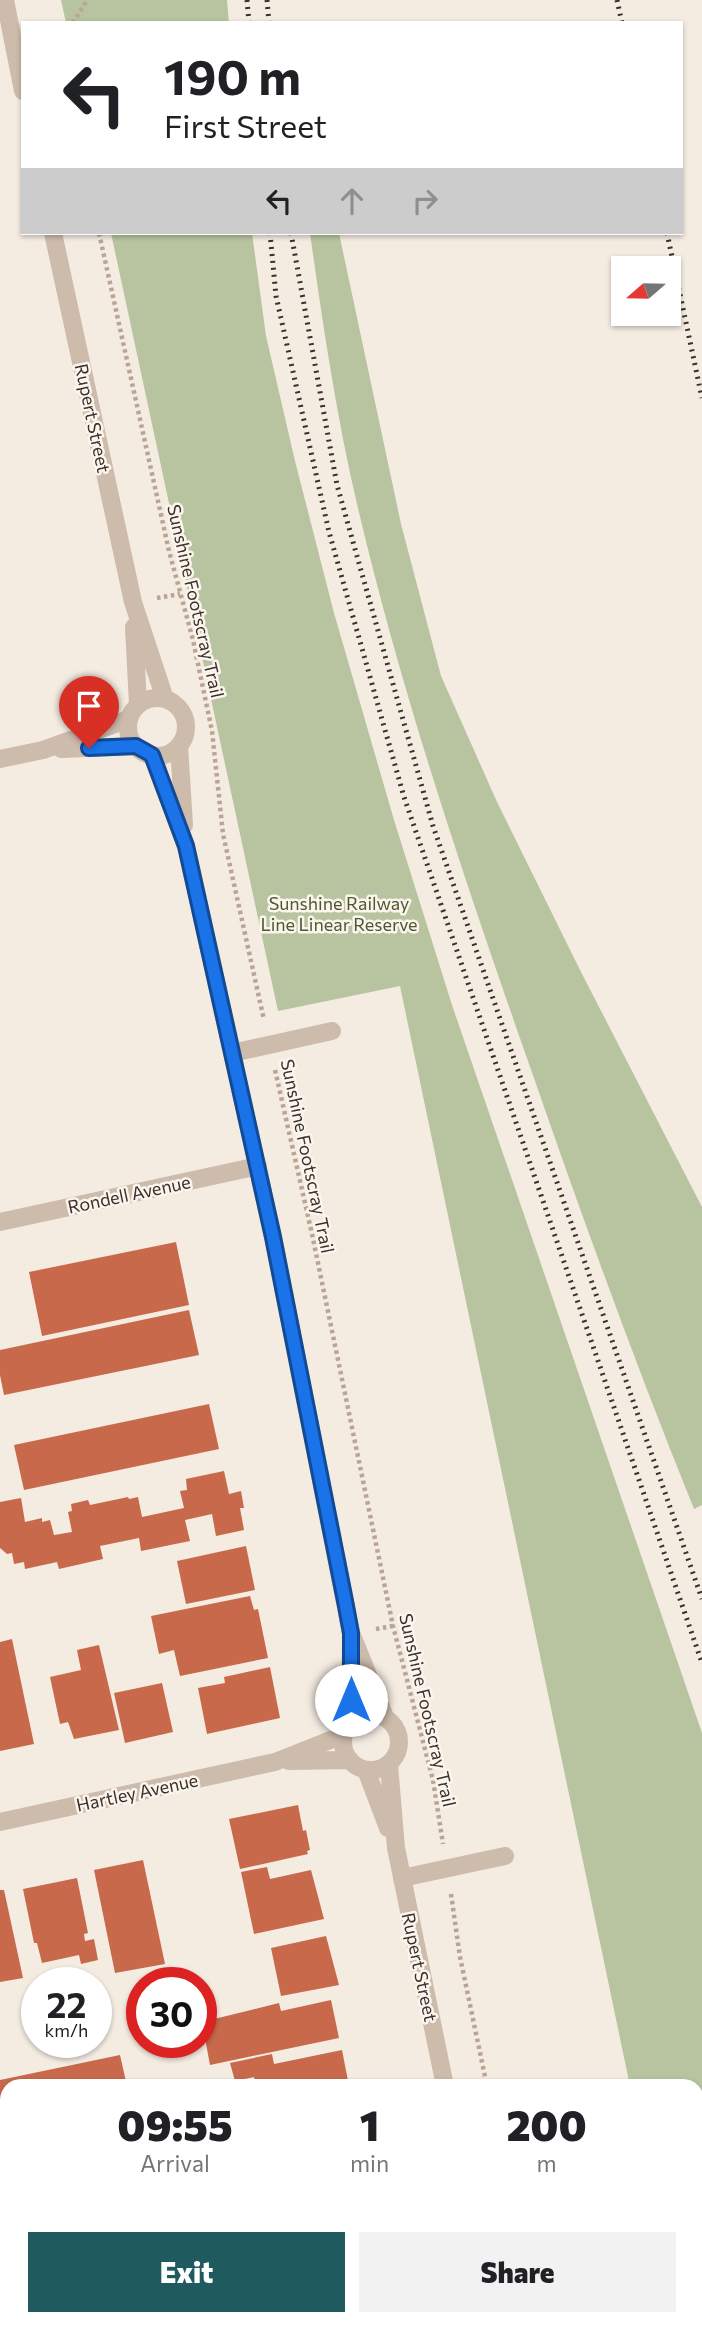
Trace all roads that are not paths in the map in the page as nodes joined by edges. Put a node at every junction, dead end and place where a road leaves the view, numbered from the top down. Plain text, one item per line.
1 (5, 0) edge
2 (21, 81) edge
3 (53, 235) edge
4 (133, 603) junction
5 (165, 699) junction
6 (134, 712) junction
7 (136, 746) junction
8 (179, 746) junction
9 (43, 750) junction
10 (152, 755) junction
11 (0, 759) edge
12 (186, 846) junction
13 (332, 1031) dead end
14 (232, 1053) junction
15 (258, 1166) junction
16 (0, 1222) edge
17 (351, 1633) junction
18 (385, 1717) junction
19 (347, 1729) junction
20 (349, 1760) junction
21 (275, 1762) junction
22 (389, 1765) junction
23 (366, 1770) junction
24 (0, 1822) edge
25 (396, 1848) junction
26 (505, 1856) dead end
27 (402, 1878) junction
28 (444, 2079) edge

1 - 2 street
3 - 4 street, Rupert Street
4 - 5 street, Rupert Street
4 - 6 street, Rupert Street
5 - 6 street
5 - 8 street
6 - 7 street
6 - 9 street
7 - 9 street
7 - 10 street
8 - 10 street
8 - 12 street
9 - 11 street
10 - 12 street
12 - 14 street
13 - 14 street
14 - 15 street
15 - 16 street, Rondell Avenue
15 - 17 street
17 - 18 street
17 - 19 street
18 - 19 street
18 - 22 street
19 - 20 street
19 - 21 street, Hartley Avenue
20 - 21 street, Hartley Avenue
20 - 23 street
21 - 24 street, Hartley Avenue
22 - 23 street
22 - 25 street, Rupert Street
23 - 25 street, Rupert Street
25 - 27 street, Rupert Street
26 - 27 street
27 - 28 street, Rupert Street

